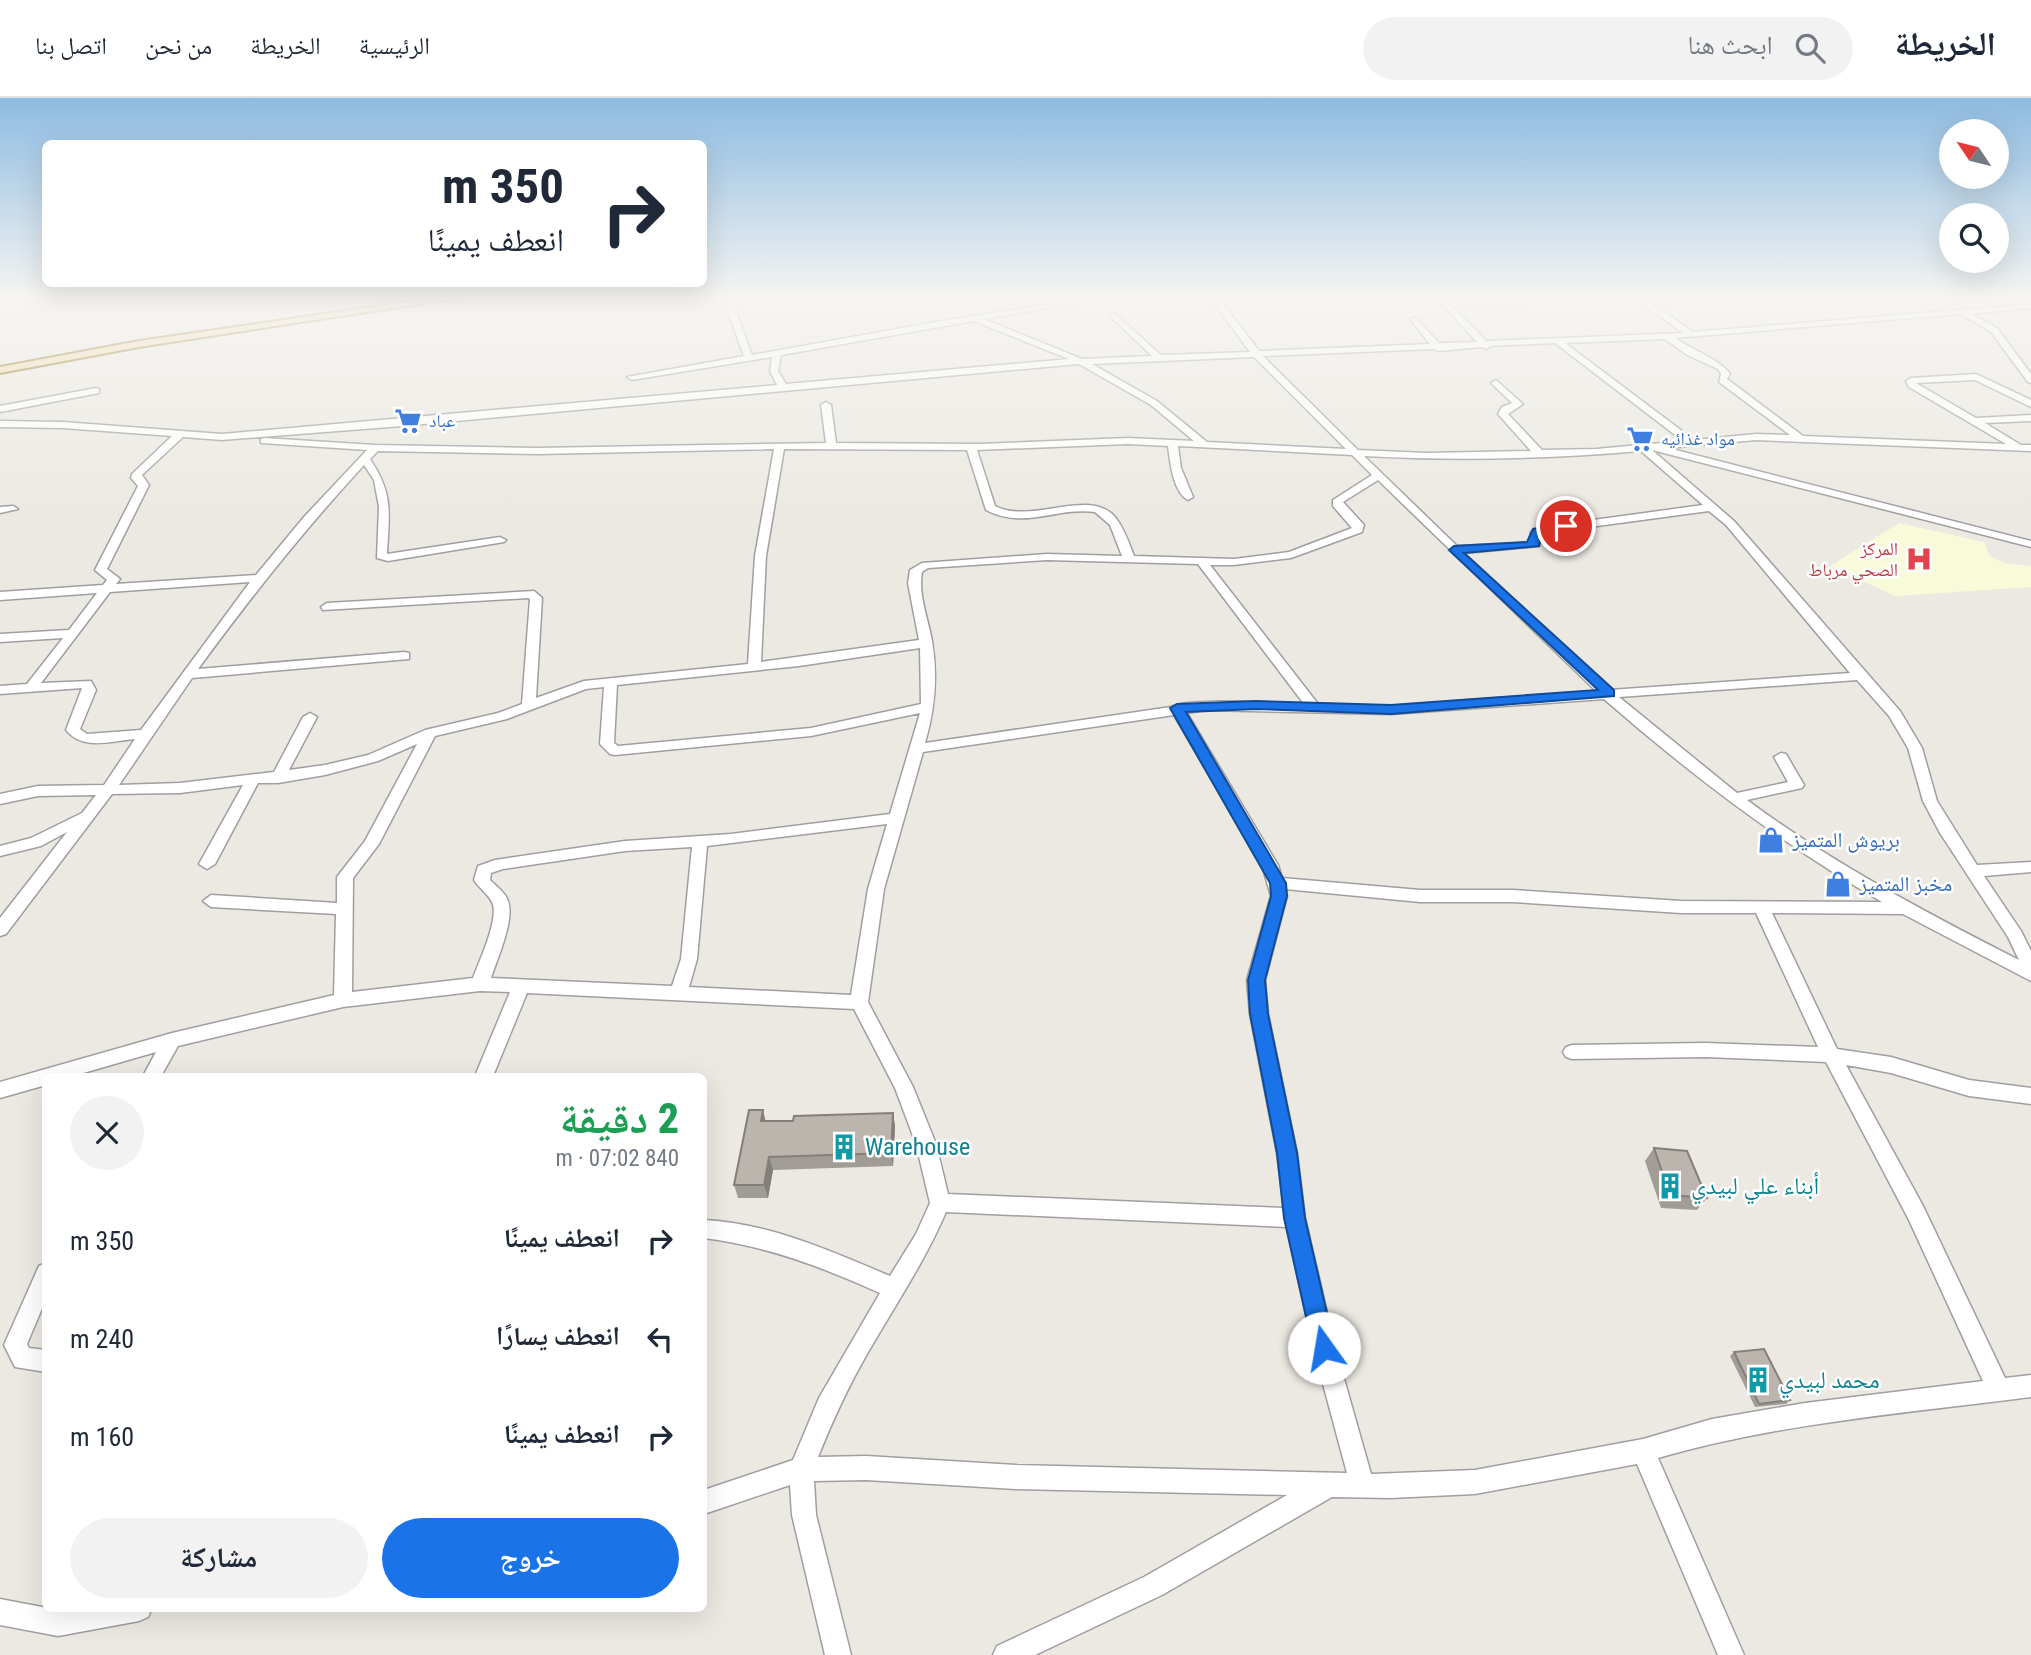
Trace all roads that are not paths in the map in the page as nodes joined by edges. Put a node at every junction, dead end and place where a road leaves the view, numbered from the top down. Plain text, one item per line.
1 (686, 369) edge
2 (774, 369) edge
3 (995, 369) edge
4 (1091, 369) edge
5 (1270, 369) edge
6 (1593, 369) edge
7 (1704, 369) edge
8 (1722, 369) edge
9 (632, 377) dead end
10 (1721, 380) junction
11 (1496, 383) dead end
12 (784, 389) junction
13 (96, 391) dead end
14 (2031, 404) edge
15 (826, 405) dead end
16 (0, 409) edge
17 (2031, 418) edge
18 (1976, 421) junction
19 (0, 424) edge
20 (180, 434) junction
21 (222, 437) junction
22 (1801, 439) junction
23 (1690, 442) junction
24 (1172, 443) junction
25 (1203, 444) junction
26 (780, 446) junction
27 (831, 446) junction
28 (971, 447) junction
29 (2018, 447) junction
30 (375, 448) junction
31 (1649, 448) junction
32 (2031, 448) edge
33 (1355, 453) junction
34 (1541, 455) junction
35 (365, 459) junction
36 (1377, 476) junction
37 (1188, 497) dead end
38 (1713, 507) junction
39 (13, 509) dead end
40 (0, 510) edge
41 (500, 540) dead end
42 (2031, 544) edge
43 (1454, 550) junction
44 (1130, 560) junction
45 (1203, 563) junction
46 (259, 578) junction
47 (108, 589) junction
48 (0, 596) edge
49 (327, 607) dead end
50 (74, 633) junction
51 (0, 638) edge
52 (926, 643) junction
53 (404, 656) dead end
54 (754, 667) junction
55 (189, 674) junction
56 (1860, 676) junction
57 (611, 681) junction
58 (32, 686) junction
59 (0, 690) edge
60 (1609, 693) junction
61 (529, 706) junction
62 (927, 707) junction
63 (1313, 707) junction
64 (1177, 708) junction
65 (310, 717) dead end
66 (430, 733) junction
67 (145, 734) junction
68 (918, 748) junction
69 (1781, 757) dead end
70 (278, 778) junction
71 (252, 781) junction
72 (107, 791) junction
73 (1734, 798) junction
74 (0, 799) edge
75 (93, 809) junction
76 (896, 818) junction
77 (699, 842) junction
78 (0, 851) edge
79 (207, 864) dead end
80 (2031, 867) edge
81 (1972, 871) junction
82 (1278, 883) junction
83 (211, 901) dead end
84 (1761, 908) junction
85 (1910, 908) junction
86 (345, 909) junction
87 (0, 930) edge
88 (2031, 968) edge
89 (2031, 974) edge
90 (481, 984) junction
91 (520, 987) junction
92 (679, 992) junction
93 (343, 1000) junction
94 (859, 1002) junction
95 (172, 1040) junction
96 (1572, 1052) dead end
97 (1831, 1055) junction
98 (61, 1073) edge
99 (154, 1073) edge
100 (485, 1073) edge
101 (42, 1078) edge
102 (0, 1090) edge
103 (2031, 1096) edge
104 (940, 1203) junction
105 (1295, 1218) junction
106 (707, 1229) edge
107 (42, 1282) edge
108 (895, 1289) junction
109 (42, 1361) edge
110 (2031, 1386) edge
111 (1999, 1390) junction
112 (1643, 1451) junction
113 (801, 1469) junction
114 (1329, 1485) junction
115 (1362, 1485) junction
116 (707, 1501) edge
117 (0, 1612) edge
118 (117, 1612) edge
119 (838, 1655) edge
120 (1006, 1655) edge
121 (1731, 1655) edge

1 - 9 street
2 - 12 street
3 - 12 street
4 - 25 street
5 - 33 street
6 - 23 street
7 - 10 street
8 - 10 street
10 - 22 street
11 - 34 street
12 - 21 street
13 - 16 street
14 - 18 street
15 - 27 street
17 - 18 street
18 - 29 street
19 - 20 street
20 - 21 street
20 - 47 street
21 - 30 street
22 - 23 street
22 - 29 street
23 - 31 street
24 - 25 street
24 - 28 street
24 - 37 street
25 - 33 street
26 - 27 street
26 - 30 street
26 - 54 street
27 - 28 street
28 - 44 street
29 - 32 street
30 - 35 street
31 - 34 street
31 - 38 street
31 - 42 street
33 - 34 street
33 - 36 street
35 - 41 street
35 - 46 street
36 - 43 street
36 - 45 street
38 - 43 street
38 - 56 street
39 - 40 street
43 - 60 street
44 - 45 street
44 - 52 street
45 - 63 street
46 - 47 street
46 - 55 street
47 - 48 street
47 - 50 street
49 - 61 street
50 - 51 street
50 - 58 street
52 - 54 street
52 - 62 street
53 - 55 street
54 - 57 street
55 - 67 street
56 - 60 street
56 - 81 street
57 - 61 street
57 - 62 street
58 - 59 street
58 - 67 street
60 - 63 street
60 - 73 street
61 - 66 street
62 - 68 street
63 - 64 street
64 - 68 street
64 - 82 street
65 - 70 street
66 - 70 street
66 - 86 street
67 - 72 street
68 - 76 street
69 - 73 street
70 - 71 street
71 - 72 street
71 - 79 street
72 - 74 street
72 - 75 street
73 - 85 street
75 - 78 street
75 - 87 street
76 - 77 street
76 - 94 street
77 - 90 street
77 - 92 street
80 - 81 street
81 - 88 street
82 - 84 street
82 - 105 street
83 - 86 street
84 - 85 street
84 - 97 street
85 - 89 street
86 - 93 street
90 - 91 street
90 - 93 street
91 - 92 street
91 - 100 street
92 - 94 street
93 - 95 street
94 - 104 street
95 - 98 street
95 - 99 street
96 - 97 street
97 - 103 street
97 - 111 street
101 - 102 street
104 - 105 street
104 - 108 street
105 - 115 street
106 - 108 street
107 - 109 street
108 - 113 street
110 - 111 street
111 - 112 street
112 - 115 street
112 - 121 street
113 - 114 street
113 - 116 street
113 - 119 street
114 - 115 street
114 - 120 street
117 - 118 street

